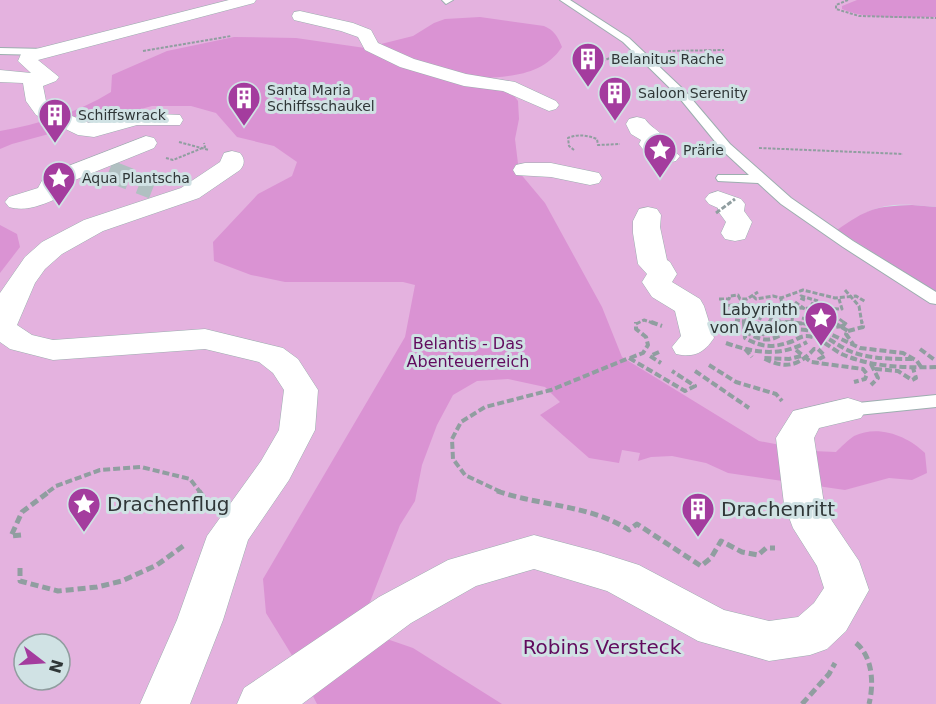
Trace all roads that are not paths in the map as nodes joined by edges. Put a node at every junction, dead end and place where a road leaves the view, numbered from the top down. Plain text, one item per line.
1 (248, 0) edge
2 (564, 0) edge
3 (300, 16) dead end
4 (0, 51) edge
5 (46, 52) junction
6 (0, 76) edge
7 (33, 83) junction
8 (549, 105) dead end
9 (172, 120) dead end
10 (637, 124) dead end
11 (146, 143) dead end
12 (668, 156) dead end
13 (233, 159) road end
14 (525, 170) dead end
15 (590, 178) dead end
16 (760, 178) junction
17 (6, 196) edge
18 (723, 197) joint
19 (648, 215) dead end
20 (735, 233) dead end
21 (936, 299) edge
22 (0, 328) edge
23 (682, 358) road end
24 (847, 397) joint
25 (936, 401) edge
26 (277, 693) edge
27 (165, 704) edge

1 - 5 street
2 - 16 lane
3 - 8 street
4 - 5 lane
5 - 7 street
6 - 7 street
7 - 9 street
10 - 12 street
11 - 17 street
13 - 22 street
14 - 15 street
16 - 18 lane
16 - 21 lane
18 - 20 street
19 - 23 street
22 - 27 street
24 - 25 lane
24 - 26 street

